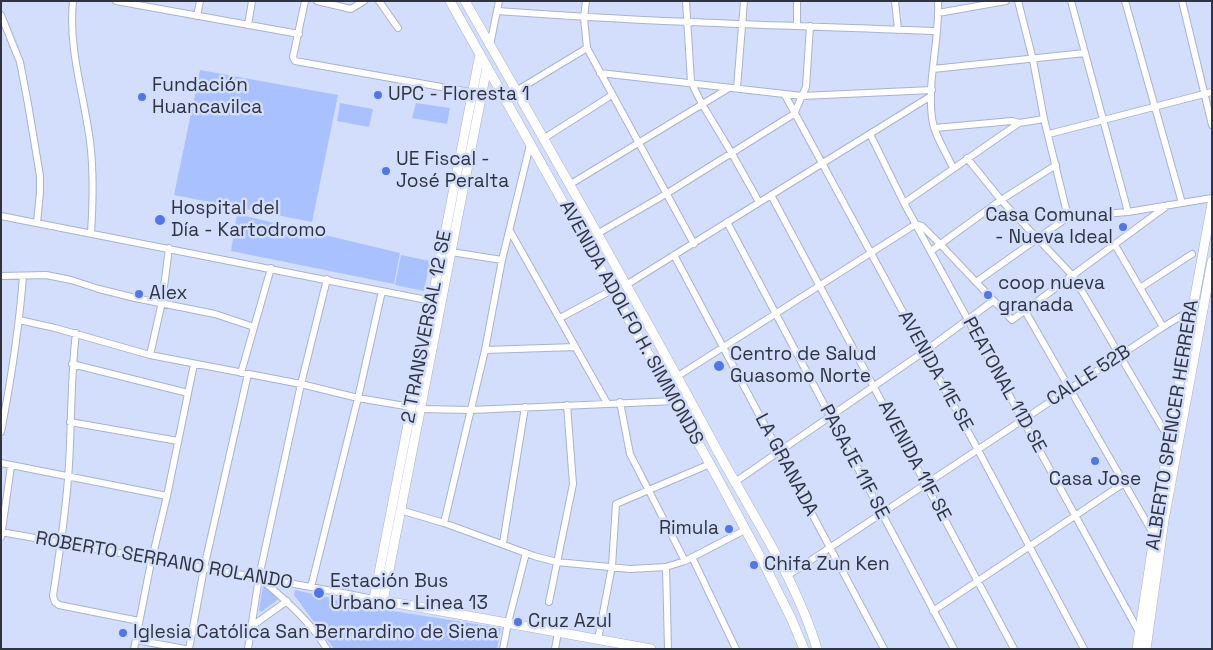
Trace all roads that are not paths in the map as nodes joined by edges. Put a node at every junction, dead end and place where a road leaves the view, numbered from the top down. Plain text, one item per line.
1 (73, 1) edge
2 (116, 1) edge
3 (200, 1) edge
4 (252, 1) edge
5 (305, 1) edge
6 (317, 1) edge
7 (364, 1) edge
8 (379, 1) edge
9 (450, 1) edge
10 (465, 1) edge
11 (499, 1) edge
12 (586, 1) edge
13 (686, 1) edge
14 (744, 1) edge
15 (796, 1) edge
16 (895, 1) edge
17 (938, 1) edge
18 (1006, 1) edge
19 (1018, 1) edge
20 (1071, 1) edge
21 (1125, 1) edge
22 (1182, 1) edge
23 (149, 4) edge
24 (497, 11) junction
25 (938, 13) junction
26 (1, 15) edge
27 (197, 16) junction
28 (584, 18) junction
29 (686, 23) junction
30 (742, 24) junction
31 (248, 25) junction
32 (798, 25) junction
33 (810, 26) junction
34 (398, 28) dead end
35 (898, 30) junction
36 (937, 31) junction
37 (300, 34) junction
38 (490, 45) junction
39 (587, 48) junction
40 (1085, 53) junction
41 (480, 54) junction
42 (1033, 60) junction
43 (487, 67) junction
44 (933, 69) junction
45 (600, 73) junction
46 (691, 82) junction
47 (729, 88) junction
48 (736, 88) junction
49 (516, 90) junction
50 (1212, 92) edge
51 (477, 93) junction
52 (931, 93) junction
53 (1204, 93) junction
54 (612, 95) junction
55 (785, 95) junction
56 (802, 96) junction
57 (702, 104) junction
58 (1156, 105) junction
59 (794, 114) junction
60 (1044, 119) junction
61 (1103, 120) junction
62 (1019, 123) junction
63 (1212, 125) edge
64 (935, 128) junction
65 (870, 134) junction
66 (1049, 134) junction
67 (543, 139) junction
68 (638, 143) junction
69 (530, 145) junction
70 (731, 152) junction
71 (966, 158) junction
72 (822, 164) junction
73 (1056, 165) junction
74 (952, 168) junction
75 (570, 185) junction
76 (666, 194) junction
77 (772, 195) junction
78 (1212, 198) edge
79 (1001, 200) junction
80 (759, 202) junction
81 (904, 202) junction
82 (1182, 203) junction
83 (1212, 203) edge
84 (1168, 205) junction
85 (1128, 212) junction
86 (1, 216) edge
87 (1068, 217) junction
88 (727, 222) junction
89 (37, 223) junction
90 (916, 224) junction
91 (510, 230) junction
92 (91, 233) junction
93 (597, 234) junction
94 (1037, 238) junction
95 (694, 244) junction
96 (940, 244) junction
97 (1116, 245) junction
98 (169, 248) junction
99 (931, 251) junction
100 (451, 252) junction
101 (870, 253) junction
102 (1192, 254) dead end
103 (674, 255) junction
104 (502, 260) junction
105 (1212, 261) edge
106 (270, 268) junction
107 (1, 276) edge
108 (22, 276) junction
109 (1073, 276) junction
110 (327, 279) junction
111 (976, 282) junction
112 (626, 285) junction
113 (820, 286) junction
114 (1140, 288) junction
115 (612, 290) junction
116 (382, 291) junction
117 (432, 301) junction
118 (993, 301) junction
119 (162, 302) junction
120 (1191, 310) junction
121 (1025, 311) junction
122 (776, 314) junction
123 (560, 318) junction
124 (19, 320) junction
125 (969, 320) junction
126 (254, 327) junction
127 (1163, 327) junction
128 (76, 334) junction
129 (576, 347) junction
130 (723, 347) junction
131 (485, 350) junction
132 (924, 351) junction
133 (150, 355) junction
134 (1120, 356) junction
135 (72, 364) junction
136 (194, 364) junction
137 (244, 373) junction
138 (678, 376) junction
139 (301, 384) junction
140 (874, 386) junction
141 (1070, 389) junction
142 (188, 393) junction
143 (358, 398) junction
144 (675, 401) junction
145 (620, 402) junction
146 (607, 403) junction
147 (567, 405) junction
148 (416, 408) junction
149 (525, 408) junction
150 (470, 410) junction
151 (830, 416) junction
152 (1023, 420) junction
153 (70, 422) junction
154 (1, 432) edge
155 (1169, 439) junction
156 (178, 441) junction
157 (978, 450) junction
158 (779, 452) junction
159 (1, 463) edge
160 (710, 464) junction
161 (11, 466) junction
162 (68, 478) junction
163 (735, 482) junction
164 (926, 483) junction
165 (1124, 483) junction
166 (649, 490) junction
167 (167, 496) junction
168 (400, 510) junction
169 (881, 513) junction
170 (1076, 516) junction
171 (444, 523) junction
172 (745, 530) junction
173 (2, 532) edge
174 (1155, 536) junction
175 (1, 537) edge
176 (62, 542) junction
177 (503, 543) junction
178 (830, 547) junction
179 (1030, 547) junction
180 (526, 554) junction
181 (692, 557) junction
182 (152, 559) junction
183 (686, 561) junction
184 (557, 562) junction
185 (612, 566) junction
186 (666, 567) junction
187 (204, 568) junction
188 (787, 576) junction
189 (259, 577) junction
190 (978, 581) junction
191 (311, 586) junction
192 (378, 600) junction
193 (287, 601) junction
194 (548, 602) dead end
195 (933, 611) junction
196 (139, 621) junction
197 (508, 623) junction
198 (252, 626) junction
199 (558, 632) junction
200 (1140, 634) junction
201 (598, 639) junction
202 (136, 640) junction
203 (632, 647) edge
204 (134, 649) edge
205 (185, 649) edge
206 (189, 649) edge
207 (248, 649) edge
208 (327, 649) edge
209 (504, 649) edge
210 (555, 649) edge
211 (651, 649) edge
212 (668, 649) edge
213 (736, 649) edge
214 (804, 649) edge
215 (817, 649) edge
216 (884, 649) edge
217 (954, 649) edge
218 (1014, 649) edge
219 (1084, 649) edge
220 (1138, 649) edge
221 (1146, 649) edge

1 - 92 street
2 - 23 street
3 - 27 street
4 - 31 street
5 - 37 street
6 - 7 street
8 - 34 street
9 - 41 street, AVENIDA ADOLFO H. SIMMONDS
10 - 38 street, AVENIDA ADOLFO H. SIMMONDS
11 - 24 street
12 - 28 street
13 - 29 street
14 - 30 street
15 - 32 street
16 - 35 street
17 - 25 street
18 - 25 street
19 - 42 street
20 - 40 street
21 - 58 street
22 - 53 street
23 - 27 street
24 - 28 street
24 - 38 street
25 - 36 street
26 - 89 street
27 - 31 street
28 - 29 street
28 - 39 street
29 - 30 street
29 - 46 street
30 - 32 street
30 - 48 street
31 - 37 street
32 - 33 street
33 - 35 street
33 - 56 street
35 - 36 street
36 - 44 street
37 - 51 street
38 - 49 street, AVENIDA ADOLFO H. SIMMONDS
39 - 45 street
39 - 49 street
40 - 42 street
40 - 61 street
41 - 43 street, AVENIDA ADOLFO H. SIMMONDS
41 - 51 street, 2 TRANSVERSAL 12 SE
42 - 44 street
42 - 60 street
43 - 51 street, 2 TRANSVERSAL 12 SE
43 - 69 street, AVENIDA ADOLFO H. SIMMONDS
44 - 52 street
45 - 46 street
45 - 54 street
46 - 47 street
46 - 57 street
47 - 48 street
47 - 57 street
48 - 55 street
49 - 67 street, AVENIDA ADOLFO H. SIMMONDS
50 - 53 street
51 - 100 street, 2 TRANSVERSAL 12 SE
51 - 117 street, 2 TRANSVERSAL 12 SE
52 - 56 street
52 - 64 street
52 - 65 street
53 - 58 street
53 - 63 street
54 - 67 street
54 - 68 street
55 - 56 street
55 - 59 street, AVENIDA 11E SE
56 - 59 street
57 - 68 street
57 - 70 street
58 - 61 street
58 - 82 street
59 - 70 street
59 - 72 street, AVENIDA 11E SE
60 - 62 street
60 - 66 street
61 - 66 street
61 - 85 street
62 - 64 street
62 - 71 street
64 - 74 street
65 - 72 street
65 - 81 street, PEATONAL 11D SE
66 - 73 street
67 - 75 street, AVENIDA ADOLFO H. SIMMONDS
68 - 75 street
68 - 76 street
69 - 91 street
69 - 115 street, AVENIDA ADOLFO H. SIMMONDS
70 - 76 street
70 - 80 street
71 - 74 street
71 - 79 street
72 - 77 street
72 - 101 street, AVENIDA 11E SE
73 - 79 street
73 - 87 street
74 - 81 street
75 - 93 street, AVENIDA ADOLFO H. SIMMONDS
76 - 93 street
76 - 95 street
77 - 80 street
77 - 113 street, AVENIDA 11F SE
78 - 82 street
79 - 94 street
79 - 96 street
80 - 88 street
81 - 90 street, PEATONAL 11D SE
82 - 84 street
83 - 120 street, ALBERTO SPENCER HERRERA
84 - 85 street
84 - 97 street
85 - 87 street
86 - 89 street
87 - 94 street
88 - 95 street
88 - 122 street, PASAJE 11F SE
89 - 92 street
90 - 96 street
90 - 99 street, PEATONAL 11D SE
90 - 101 street
91 - 104 street
91 - 123 street
92 - 98 street
93 - 112 street, AVENIDA ADOLFO H. SIMMONDS
94 - 109 street
94 - 111 street
95 - 103 street
96 - 99 street
96 - 111 street
97 - 109 street
97 - 114 street
98 - 106 street
98 - 119 street
99 - 125 street, PEATONAL 11D SE
100 - 104 street
100 - 148 street, 2 TRANSVERSAL 12 SE
101 - 113 street
101 - 132 street, AVENIDA 11E SE
102 - 114 street
103 - 112 street
103 - 130 street, LA GRANADA
104 - 131 street
105 - 221 street, ALBERTO SPENCER HERRERA
106 - 110 street
106 - 126 street
107 - 108 street
108 - 119 street
108 - 124 street
109 - 121 street
109 - 134 street
110 - 116 street
110 - 139 street
111 - 118 street
112 - 138 street, AVENIDA ADOLFO H. SIMMONDS
113 - 122 street
113 - 140 street, AVENIDA 11F SE
114 - 127 street
115 - 123 street
115 - 144 street, AVENIDA ADOLFO H. SIMMONDS
116 - 117 street
116 - 143 street
117 - 148 street, 2 TRANSVERSAL 12 SE
118 - 121 street
118 - 125 street
119 - 126 street
119 - 133 street
120 - 127 street, CALLE 52B
120 - 155 street, ALBERTO SPENCER HERRERA
121 - 141 street
122 - 130 street
122 - 151 street, PASAJE 11F SE
123 - 129 street
124 - 128 street
124 - 154 street
125 - 132 street
125 - 152 street, PEATONAL 11D SE
126 - 137 street
127 - 134 street, CALLE 52B
128 - 133 street
128 - 135 street
129 - 131 street
129 - 146 street
130 - 138 street
130 - 158 street, LA GRANADA
131 - 150 street
132 - 140 street
132 - 157 street, AVENIDA 11E SE
133 - 136 street
134 - 141 street, CALLE 52B
134 - 155 street
135 - 142 street
135 - 153 street
136 - 137 street
136 - 142 street
137 - 139 street
137 - 187 street
138 - 163 street, AVENIDA ADOLFO H. SIMMONDS
139 - 143 street
139 - 189 street
140 - 151 street
140 - 164 street, AVENIDA 11F SE
141 - 152 street, CALLE 52B
141 - 165 street
142 - 156 street
143 - 148 street
143 - 191 street
144 - 145 street
144 - 160 street, AVENIDA ADOLFO H. SIMMONDS
145 - 146 street
145 - 166 street
146 - 147 street
147 - 149 street
147 - 184 street
148 - 150 street
148 - 168 street, 2 TRANSVERSAL 12 SE
148 - 192 street, 2 TRANSVERSAL 12 SE
149 - 150 street
149 - 177 street
150 - 171 street
151 - 158 street
151 - 169 street, PASAJE 11F SE
152 - 157 street, CALLE 52B
152 - 170 street, PEATONAL 11D SE
153 - 156 street
153 - 162 street
155 - 174 street, ALBERTO SPENCER HERRERA
156 - 167 street
157 - 164 street, CALLE 52B
157 - 179 street, AVENIDA 11E SE
158 - 163 street
158 - 178 street, LA GRANADA
159 - 161 street
160 - 166 street
160 - 172 street, AVENIDA ADOLFO H. SIMMONDS
161 - 162 street
161 - 173 street
162 - 167 street
162 - 176 street
163 - 188 street, AVENIDA ADOLFO H. SIMMONDS
164 - 169 street, CALLE 52B
164 - 190 street, AVENIDA 11F SE
165 - 170 street
165 - 174 street
166 - 183 street
166 - 185 street
167 - 182 street
168 - 171 street
168 - 192 street, 2 TRANSVERSAL 12 SE
169 - 178 street, CALLE 52B
169 - 195 street, PASAJE 11F SE
170 - 179 street
170 - 200 street, PEATONAL 11D SE
171 - 177 street
172 - 181 street
172 - 214 street, AVENIDA ADOLFO H. SIMMONDS
173 - 175 street
173 - 176 street, ROBERTO SERRANO ROLANDO
174 - 200 street, ALBERTO SPENCER HERRERA
176 - 182 street, ROBERTO SERRANO ROLANDO
176 - 196 street
177 - 180 street
178 - 188 street, CALLE 52B
178 - 216 street, LA GRANADA
179 - 190 street
179 - 219 street, AVENIDA 11E SE
180 - 184 street
180 - 197 street
181 - 183 street
181 - 213 street
182 - 187 street, ROBERTO SERRANO ROLANDO
182 - 196 street
183 - 186 street
184 - 185 street
184 - 194 street
185 - 186 street
185 - 201 street
186 - 212 street
187 - 189 street, ROBERTO SERRANO ROLANDO
187 - 206 street
188 - 215 street, AVENIDA ADOLFO H. SIMMONDS
189 - 191 street, ROBERTO SERRANO ROLANDO
189 - 193 street
189 - 198 street
190 - 195 street
190 - 218 street, AVENIDA 11F SE
191 - 192 street, ROBERTO SERRANO ROLANDO
192 - 197 street, ROBERTO SERRANO ROLANDO
193 - 198 street
193 - 208 street
195 - 217 street, PASAJE 11F SE
196 - 202 street
197 - 199 street, ROBERTO SERRANO ROLANDO
197 - 209 street
198 - 207 street
199 - 201 street, ROBERTO SERRANO ROLANDO
199 - 210 street
200 - 220 street, ALBERTO SPENCER HERRERA
201 - 203 street, ROBERTO SERRANO ROLANDO
202 - 204 street
202 - 205 street
203 - 211 street, ROBERTO SERRANO ROLANDO

